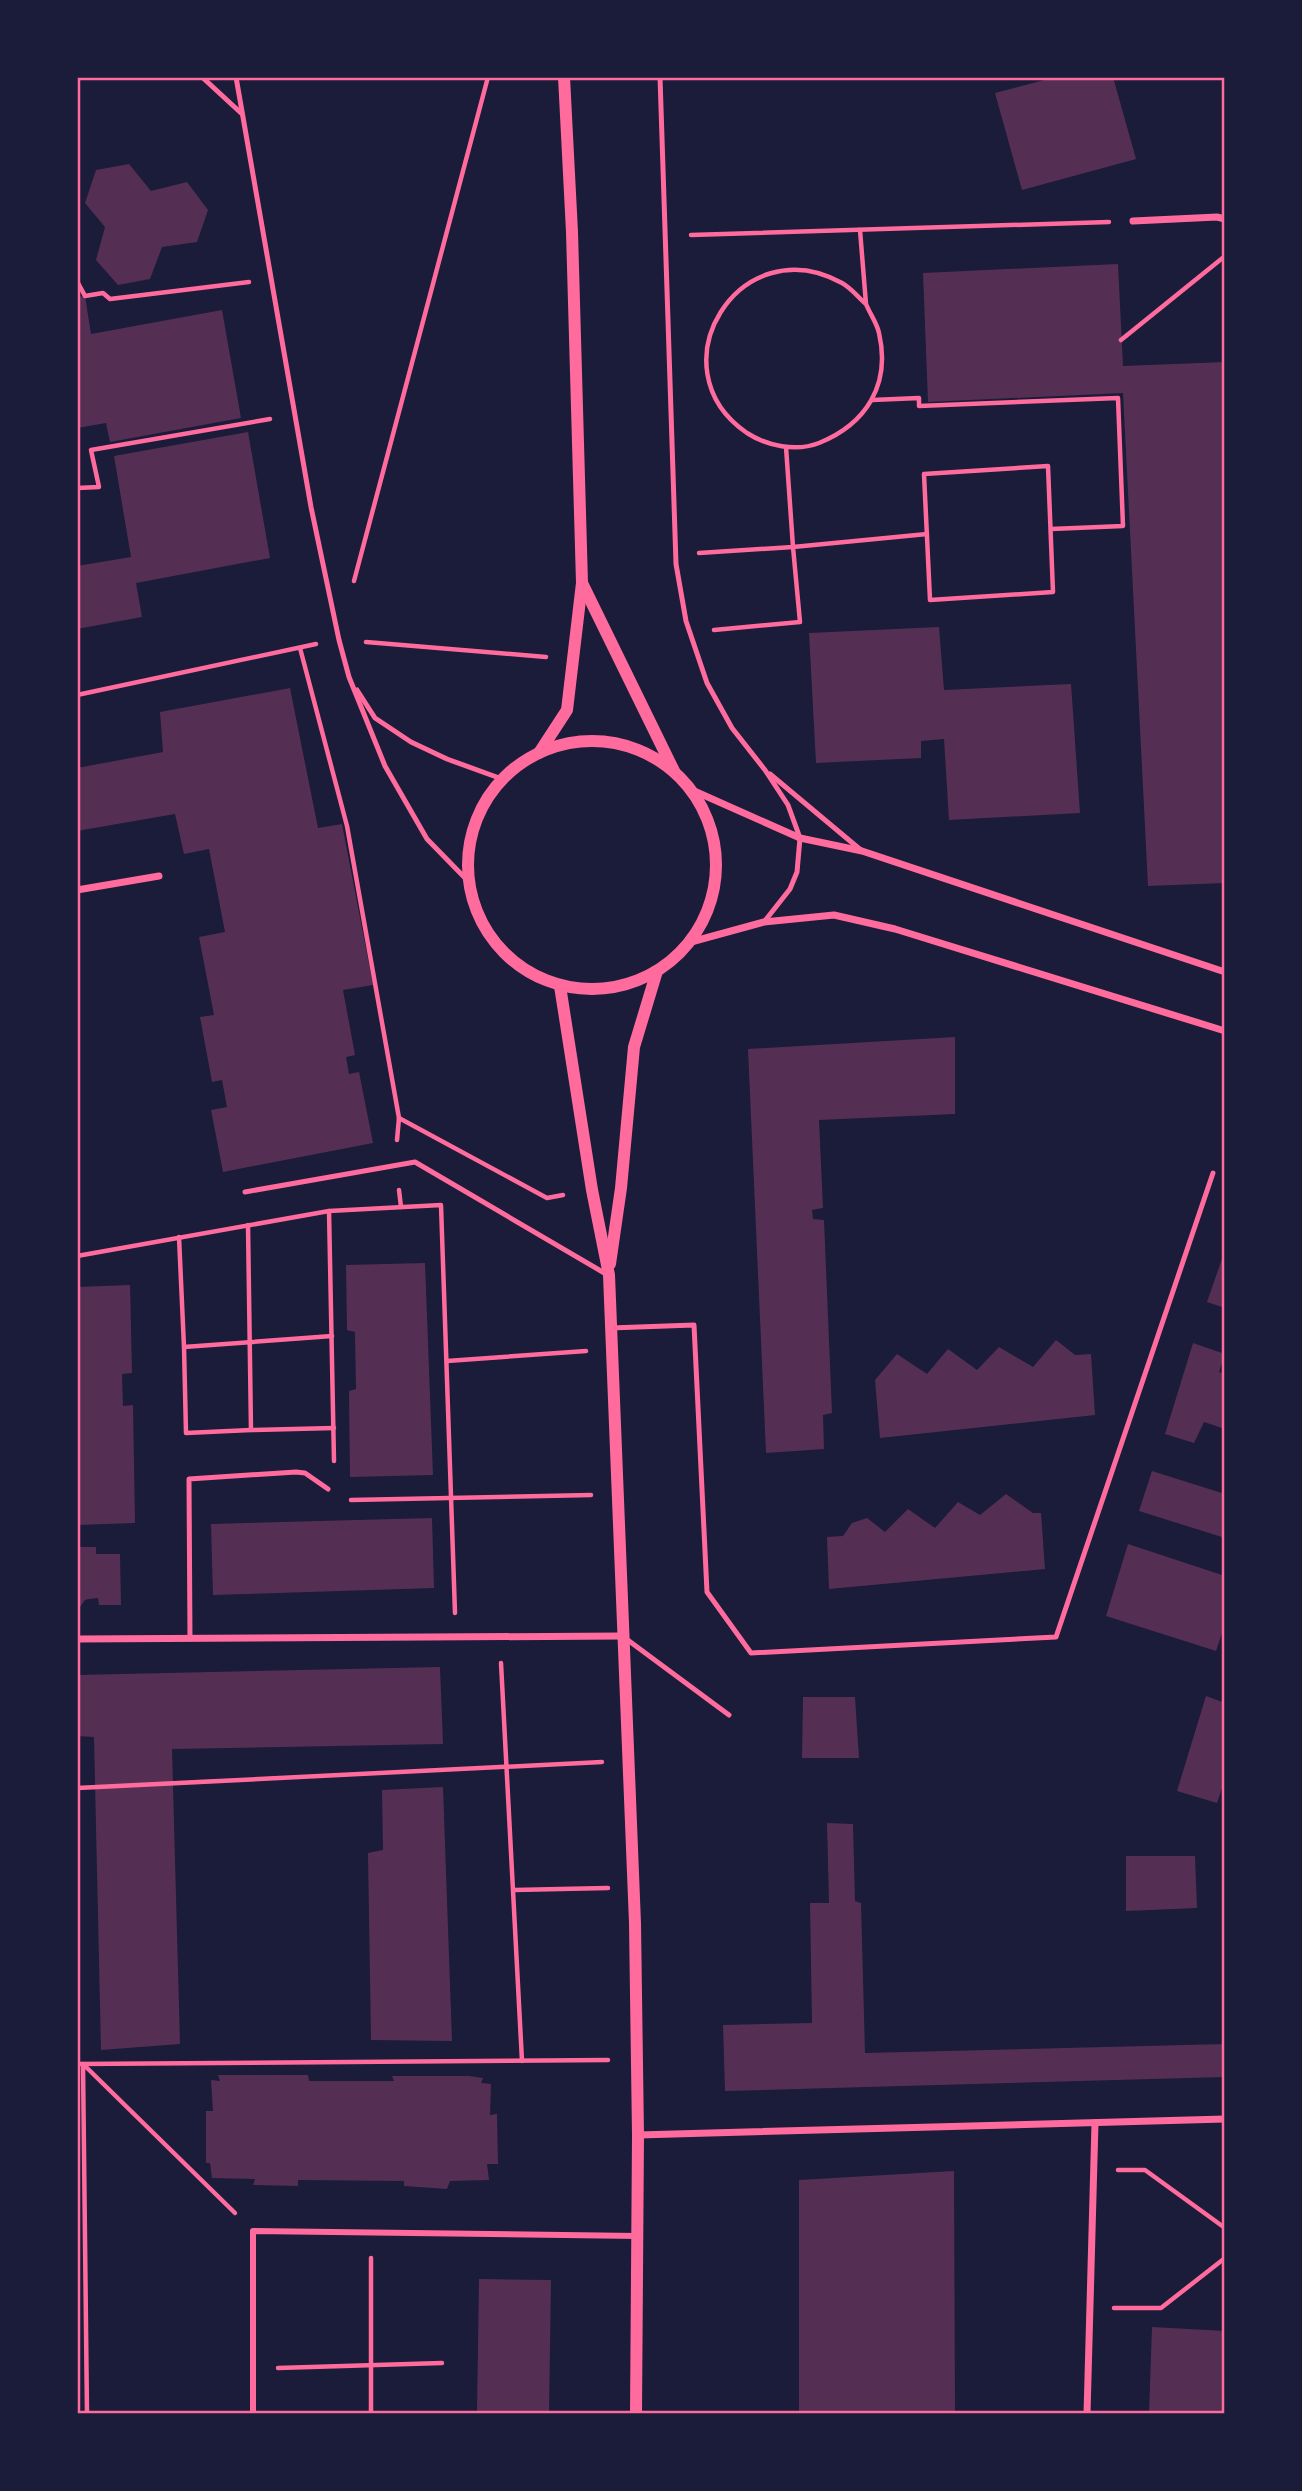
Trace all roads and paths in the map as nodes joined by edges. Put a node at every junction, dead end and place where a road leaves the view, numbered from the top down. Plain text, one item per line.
1 (202, 77) edge
2 (236, 77) edge
3 (488, 77) edge
4 (564, 77) edge
5 (660, 77) edge
6 (242, 114) junction
7 (1225, 219) edge
8 (1133, 221) joint
9 (859, 230) junction
10 (666, 236) junction
11 (1225, 256) edge
12 (271, 277) junction
13 (77, 281) edge
14 (866, 304) junction
15 (1121, 340) dead end
16 (871, 401) junction
17 (295, 414) junction
18 (786, 447) junction
19 (77, 488) edge
20 (1051, 529) junction
21 (927, 534) junction
22 (793, 547) junction
23 (676, 553) junction
24 (582, 583) junction
25 (353, 586) dead end
26 (692, 638) junction
27 (339, 640) junction
28 (300, 648) junction
29 (574, 659) junction
30 (349, 677) junction
31 (77, 695) edge
32 (538, 753) junction
33 (765, 770) junction
34 (674, 771) junction
35 (502, 779) junction
36 (692, 790) junction
37 (800, 838) junction
38 (862, 851) junction
39 (159, 876) dead end
40 (468, 881) junction
41 (77, 890) edge
42 (765, 922) junction
43 (691, 942) junction
44 (657, 971) junction
45 (1225, 972) edge
46 (560, 986) junction
47 (1225, 1031) edge
48 (399, 1118) junction
49 (395, 1166) junction
50 (1213, 1173) dead end
51 (592, 1190) junction
52 (245, 1192) dead end
53 (401, 1207) junction
54 (329, 1211) junction
55 (248, 1225) junction
56 (179, 1237) junction
57 (77, 1256) edge
58 (609, 1275) junction
59 (610, 1328) junction
60 (332, 1336) junction
61 (250, 1342) junction
62 (184, 1347) junction
63 (611, 1349) junction
64 (447, 1361) junction
65 (334, 1429) junction
66 (251, 1430) junction
67 (334, 1462) dead end
68 (328, 1489) dead end
69 (616, 1494) junction
70 (451, 1498) junction
71 (348, 1500) dead end
72 (622, 1636) junction
73 (456, 1638) junction
74 (500, 1638) junction
75 (77, 1639) edge
76 (190, 1639) junction
77 (729, 1715) dead end
78 (627, 1761) junction
79 (507, 1768) junction
80 (77, 1788) edge
81 (633, 1888) junction
82 (514, 1890) junction
83 (637, 2059) junction
84 (522, 2061) junction
85 (80, 2064) edge
86 (1225, 2119) edge
87 (1096, 2123) junction
88 (638, 2135) junction
89 (1093, 2169) junction
90 (1225, 2228) edge
91 (253, 2231) junction
92 (371, 2233) junction
93 (638, 2236) junction
94 (1225, 2258) edge
95 (1089, 2308) junction
96 (442, 2364) dead end
97 (371, 2365) junction
98 (253, 2369) junction
99 (87, 2414) edge
100 (253, 2414) edge
101 (370, 2414) edge
102 (636, 2414) edge
103 (1087, 2414) edge

1 - 6 lane
2 - 6 lane
3 - 25 path
4 - 24 street
5 - 10 lane
6 - 12 lane
7 - 8 street
8 - 9 path
9 - 10 path
9 - 14 path
10 - 23 lane
11 - 15 path
12 - 13 path
12 - 17 lane
14 - 16 path
14 - 18 path
16 - 18 path
16 - 20 path
17 - 19 path
17 - 27 lane
18 - 22 path
20 - 21 path
20 - 21 path
21 - 22 path
22 - 23 path
22 - 26 path
23 - 26 lane
24 - 29 street
24 - 34 street
26 - 33 lane
27 - 28 path
27 - 29 path
27 - 30 lane
28 - 31 path
28 - 48 path
29 - 32 street
30 - 35 lane
30 - 40 lane
32 - 34 street
32 - 35 street
33 - 37 lane
33 - 38 lane
34 - 36 street
35 - 40 street
36 - 37 street
36 - 43 street
37 - 38 street
37 - 42 lane
38 - 45 street
39 - 41 street
40 - 46 street
42 - 43 street
42 - 47 street
43 - 44 street
44 - 46 street
44 - 58 street
46 - 51 street
48 - 49 path
48 - 51 path
49 - 52 lane
49 - 53 path
49 - 58 lane
50 - 59 lane
51 - 58 street
53 - 54 path
53 - 64 path
54 - 55 path
54 - 60 path
55 - 56 path
55 - 61 path
56 - 57 path
56 - 62 path
58 - 59 street
59 - 63 street
60 - 61 path
60 - 65 path
61 - 62 path
61 - 66 path
62 - 66 path
63 - 64 path
63 - 69 street
64 - 70 path
65 - 66 path
65 - 67 path
68 - 76 lane
69 - 70 path
69 - 72 street
70 - 71 path
70 - 73 path
72 - 74 street
72 - 77 lane
72 - 78 street
73 - 74 street
73 - 76 street
74 - 79 path
75 - 76 street
78 - 79 path
78 - 81 street
79 - 80 path
79 - 82 path
81 - 82 path
81 - 83 street
82 - 84 path
83 - 84 path
83 - 88 street
84 - 85 path
85 - 91 path
85 - 99 path
86 - 87 street
87 - 88 street
87 - 89 street
88 - 93 street
89 - 90 path
89 - 95 street
91 - 92 street
91 - 98 street
92 - 93 street
92 - 97 path
93 - 102 street
94 - 95 path
95 - 103 street
96 - 97 path
97 - 98 path
97 - 101 path
98 - 100 street

